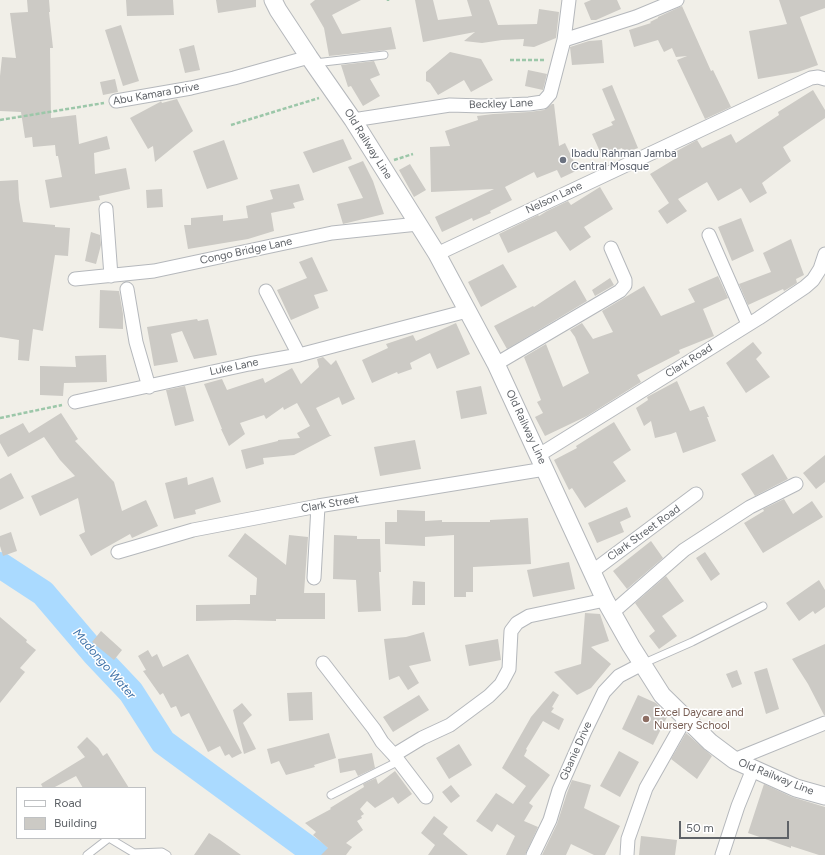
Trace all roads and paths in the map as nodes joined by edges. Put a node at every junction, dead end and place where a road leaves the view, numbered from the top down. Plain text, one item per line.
1 (273, 0) edge
2 (569, 0) edge
3 (677, 0) edge
4 (564, 40) junction
5 (384, 55) dead end
6 (311, 60) junction
7 (510, 60) dead end
8 (559, 61) junction
9 (825, 79) edge
10 (334, 93) junction
11 (116, 101) joint
12 (0, 120) edge
13 (353, 120) junction
14 (231, 125) dead end
15 (106, 209) dead end
16 (418, 224) junction
17 (709, 235) dead end
18 (611, 248) dead end
19 (436, 254) junction
20 (825, 254) edge
21 (110, 276) junction
22 (75, 279) dead end
23 (127, 289) dead end
24 (266, 291) dead end
25 (467, 311) junction
26 (748, 324) junction
27 (299, 355) junction
28 (496, 364) junction
29 (148, 387) junction
30 (75, 402) joint
31 (0, 418) edge
32 (542, 462) junction
33 (796, 484) dead end
34 (696, 494) dead end
35 (318, 506) junction
36 (118, 552) dead end
37 (592, 571) junction
38 (314, 578) dead end
39 (609, 606) junction
40 (763, 606) dead end
41 (322, 663) dead end
42 (642, 664) junction
43 (686, 719) junction
44 (825, 723) edge
45 (397, 758) junction
46 (734, 760) junction
47 (753, 769) junction
48 (331, 795) dead end
49 (825, 796) edge
50 (426, 797) dead end
51 (108, 839) edge
52 (111, 839) edge
53 (88, 855) edge
54 (167, 855) edge
55 (533, 855) edge
56 (628, 855) edge
57 (722, 855) edge

1 - 6 street, Old Railway Line
2 - 4 street, Beckley Lane
3 - 4 street
4 - 8 street, Beckley Lane
5 - 6 lane
6 - 10 street, Old Railway Line
6 - 11 street, Abu Kamara Drive
7 - 8 path
8 - 13 street, Beckley Lane
9 - 19 street, Nelson Lane
10 - 13 street, Old Railway Line
10 - 14 path
11 - 12 path, Abu Kamara Drive
13 - 16 street, Old Railway Line
15 - 21 street
16 - 19 street, Old Railway Line
16 - 21 street, Congo Bridge Lane
17 - 26 street
18 - 28 street
19 - 25 street, Old Railway Line
20 - 26 street, Clark Road
21 - 22 street, Congo Bridge Lane
23 - 29 street
24 - 27 street
25 - 27 street, Luke Lane
25 - 28 street, Old Railway Line
26 - 32 street, Clark Road
27 - 29 street, Luke Lane
28 - 32 street, Old Railway Line
29 - 30 street, Luke Lane
30 - 31 path
32 - 35 street, Clark Street
32 - 37 street, Old Railway Line
33 - 39 street
34 - 37 street, Clark Street Road
35 - 36 street, Clark Street
35 - 38 street
37 - 39 street, Old Railway Line
39 - 42 street, Old Railway Line
39 - 45 street
40 - 42 lane
41 - 45 street
42 - 43 street, Old Railway Line
42 - 55 street, Gbanie Drive
43 - 46 street, Old Railway Line
43 - 56 street
44 - 46 street
45 - 48 lane
45 - 50 street
46 - 47 street, Old Railway Line
47 - 49 street, Old Railway Line
47 - 57 street
51 - 53 lane
52 - 54 lane

